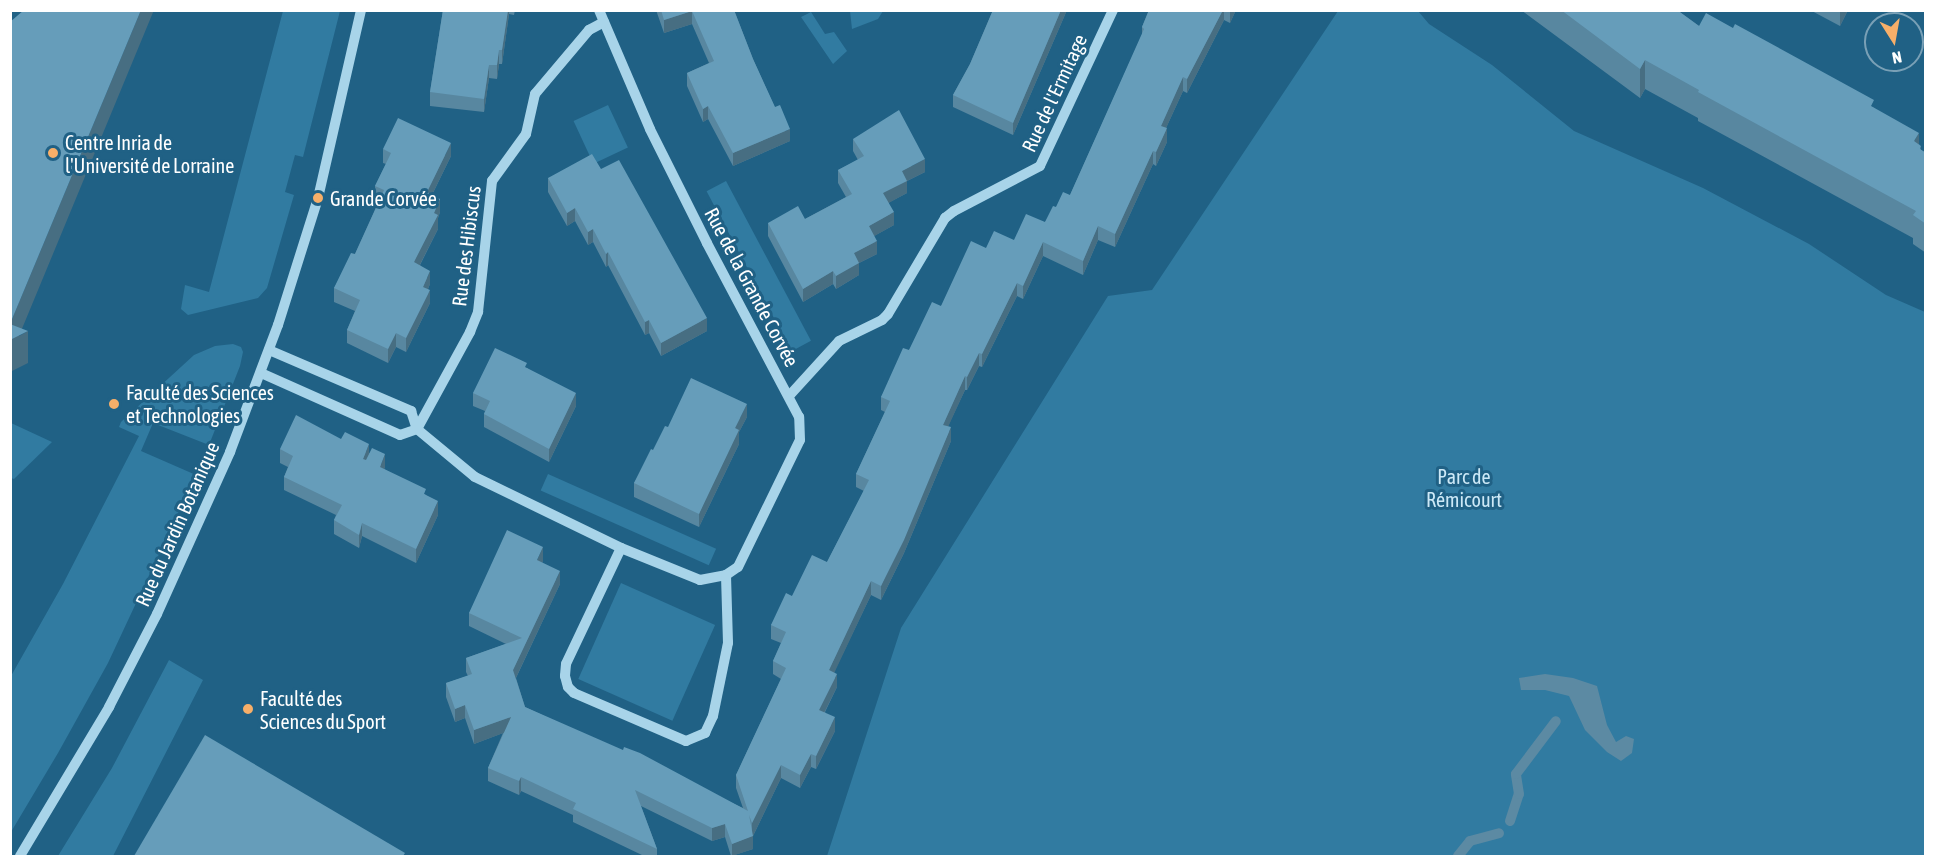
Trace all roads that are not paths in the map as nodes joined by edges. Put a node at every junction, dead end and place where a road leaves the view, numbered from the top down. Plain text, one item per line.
1 (361, 10) edge
2 (599, 10) edge
3 (1113, 10) edge
4 (603, 22) junction
5 (269, 350) junction
6 (261, 373) junction
7 (789, 396) junction
8 (417, 429) junction
9 (621, 548) junction
10 (726, 575) junction
11 (20, 856) edge

1 - 5 street, Rue du Jardin Botanique
2 - 4 street, Rue de la Grande Corvée
3 - 7 street, Rue de l'Ermitage
4 - 7 street, Rue de la Grande Corvée
4 - 8 street, Rue des Hibiscus
5 - 6 street, Rue du Jardin Botanique
5 - 8 street
6 - 8 street
6 - 11 street, Rue du Jardin Botanique
7 - 10 street, Rue de la Grande Corvée
8 - 9 street
9 - 10 street
9 - 10 street

